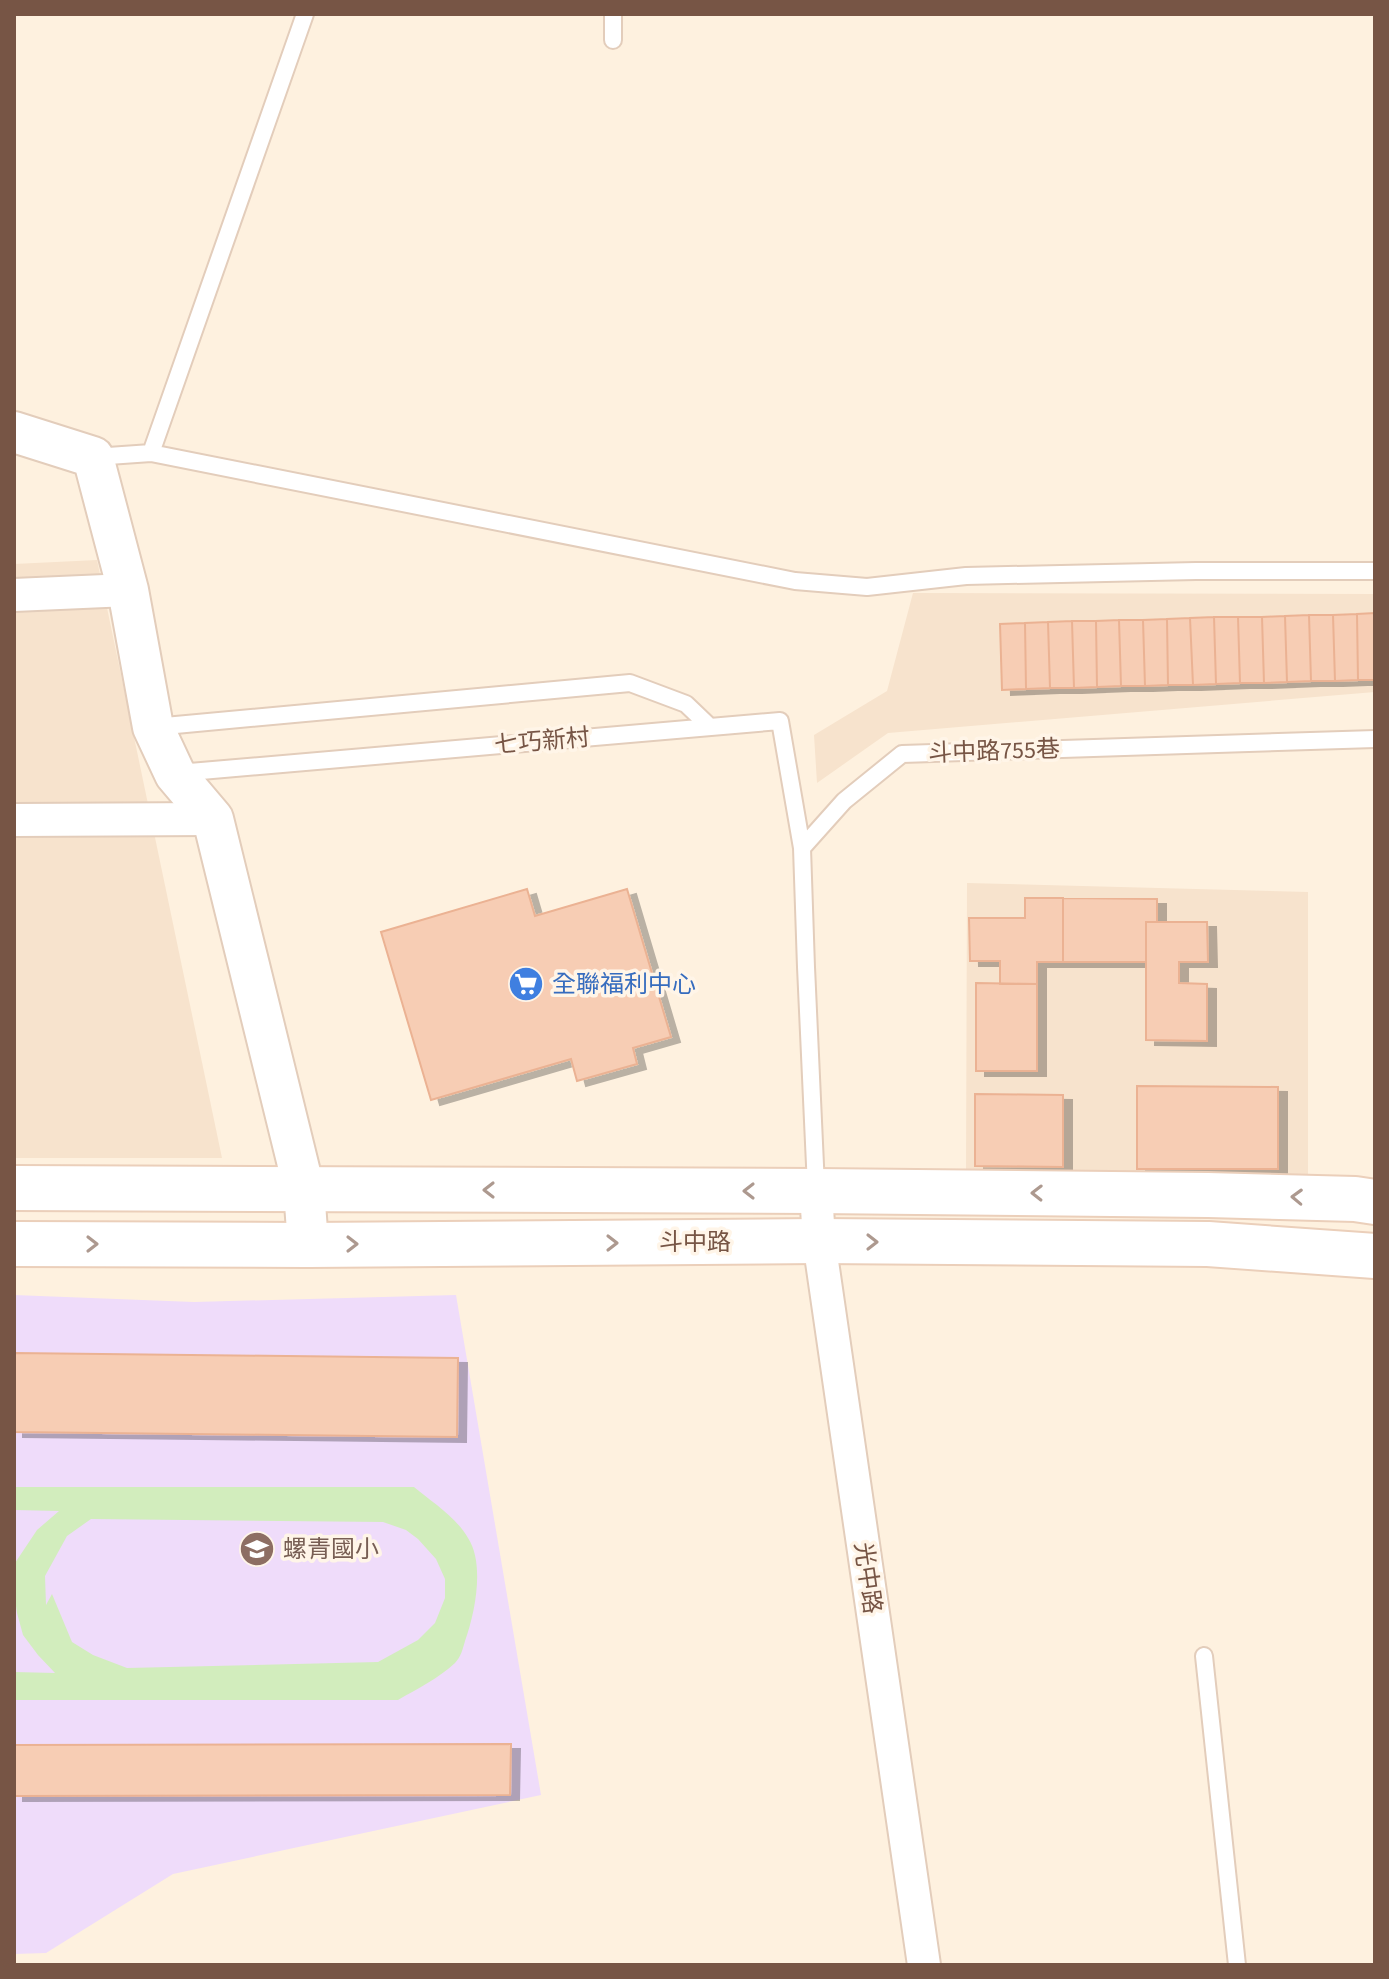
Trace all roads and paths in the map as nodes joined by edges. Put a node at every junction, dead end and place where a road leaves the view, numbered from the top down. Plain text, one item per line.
1 (305, 14) edge
2 (613, 14) edge
3 (613, 40) dead end
4 (14, 432) edge
5 (151, 453) junction
6 (93, 457) junction
7 (1375, 571) edge
8 (128, 590) junction
9 (14, 595) edge
10 (709, 726) junction
11 (153, 727) junction
12 (1375, 739) edge
13 (175, 774) junction
14 (213, 819) junction
15 (14, 820) edge
16 (802, 848) junction
17 (14, 1188) edge
18 (304, 1189) junction
19 (816, 1191) junction
20 (1208, 1195) junction
21 (1375, 1202) edge
22 (819, 1241) junction
23 (14, 1244) edge
24 (1208, 1244) junction
25 (308, 1245) junction
26 (1375, 1256) edge
27 (1204, 1656) dead end
28 (924, 1965) edge
29 (1237, 1965) edge

1 - 5 lane
2 - 3 lane
4 - 6 street
5 - 6 lane
5 - 7 lane
6 - 8 street
8 - 9 street
8 - 11 street
10 - 11 lane
10 - 13 lane, 七巧新村
10 - 16 lane, 七巧新村
11 - 13 street
12 - 16 lane, 斗中路755巷
13 - 14 street
14 - 15 street
14 - 18 street
16 - 19 lane
17 - 18 main road
19 -> 18 main road
18 - 25 street
20 -> 19 main road
19 - 22 street, 光中路
21 -> 20 main road
20 - 24 main road
22 -> 24 main road, 斗中路
25 -> 22 main road, 斗中路
22 - 28 street, 光中路
23 -> 25 main road, 斗中路
24 - 26 main road, 斗中路
27 - 29 lane

